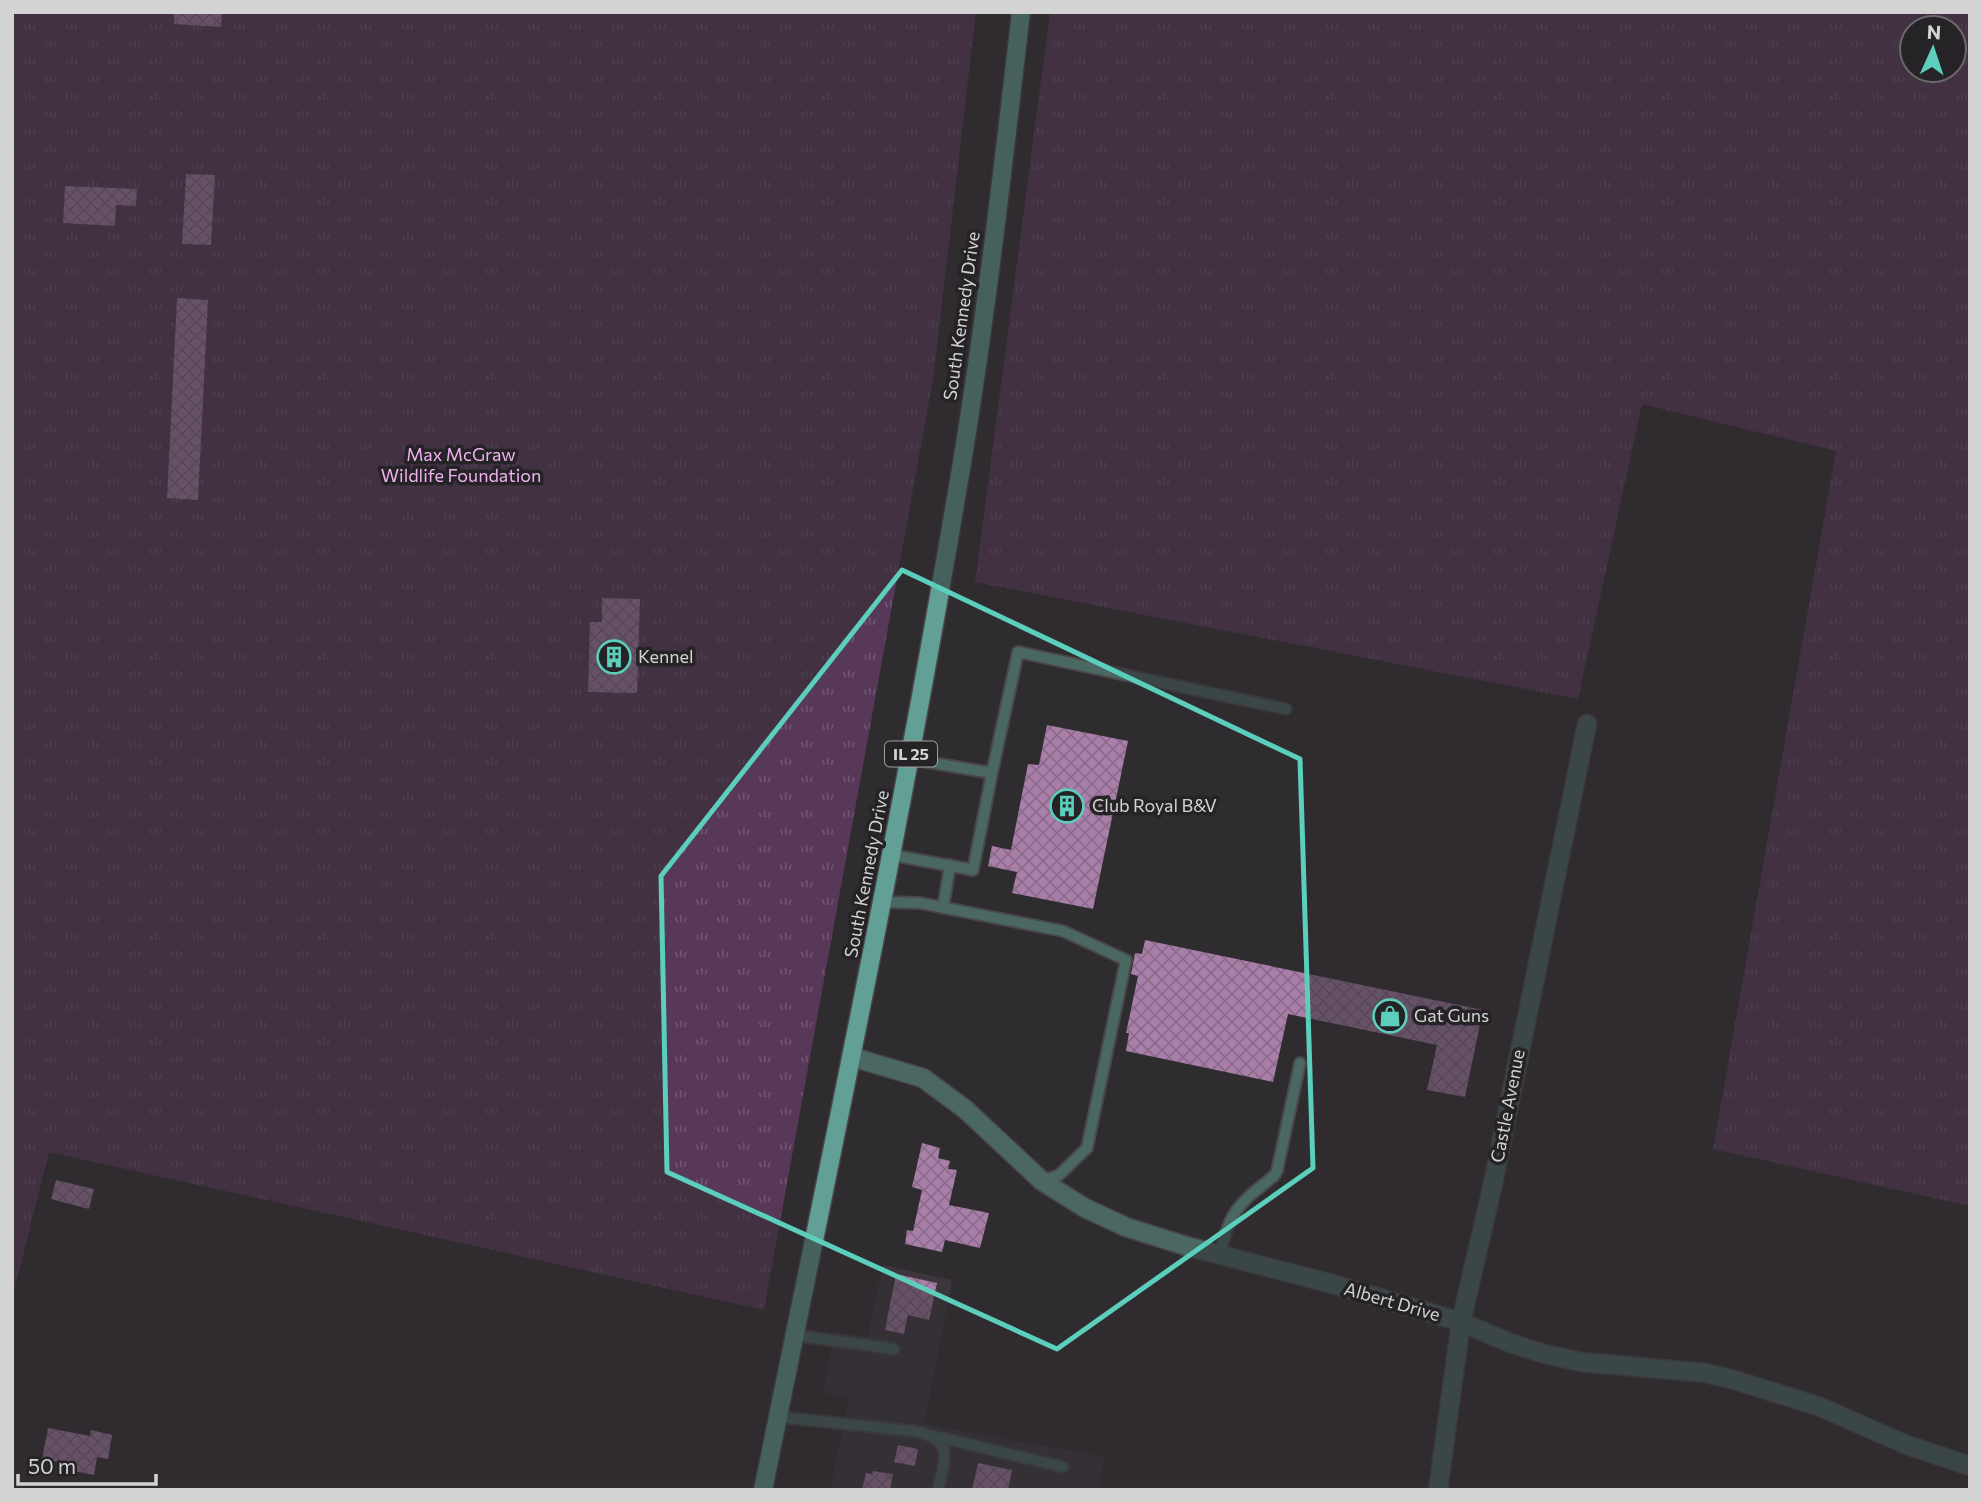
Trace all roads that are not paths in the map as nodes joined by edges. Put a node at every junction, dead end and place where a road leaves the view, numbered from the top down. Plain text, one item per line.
1 (1021, 12) edge
2 (1286, 709) dead end
3 (1587, 724) dead end
4 (910, 759) junction
5 (992, 773) junction
6 (892, 855) junction
7 (950, 865) junction
8 (883, 902) junction
9 (943, 908) junction
10 (852, 1057) junction
11 (1300, 1063) dead end
12 (1042, 1181) junction
13 (1220, 1255) junction
14 (1461, 1322) junction
15 (794, 1335) junction
16 (894, 1349) dead end
17 (778, 1417) junction
18 (921, 1433) junction
19 (1970, 1466) edge
20 (1063, 1467) dead end
21 (763, 1490) edge
22 (938, 1490) edge
23 (1438, 1490) edge

1 - 4 main road, South Kennedy Drive / IL 25
2 - 5 lane
3 - 14 street, Castle Avenue
4 - 5 lane
4 - 6 main road, South Kennedy Drive / IL 25
5 - 7 lane
6 - 7 lane
6 - 8 main road, South Kennedy Drive / IL 25
7 - 9 lane
8 - 9 lane
8 - 10 main road, South Kennedy Drive / IL 25
9 - 12 lane
10 - 12 street, Albert Drive
10 - 15 main road, South Kennedy Drive / IL 25
11 - 13 lane
12 - 13 street, Albert Drive
13 - 14 street, Albert Drive
14 - 19 street, Albert Drive
14 - 23 street, Castle Avenue
15 - 16 lane
15 - 17 main road, South Kennedy Drive / IL 25
17 - 18 lane
17 - 21 main road, South Kennedy Drive / IL 25
18 - 20 lane
18 - 22 lane

